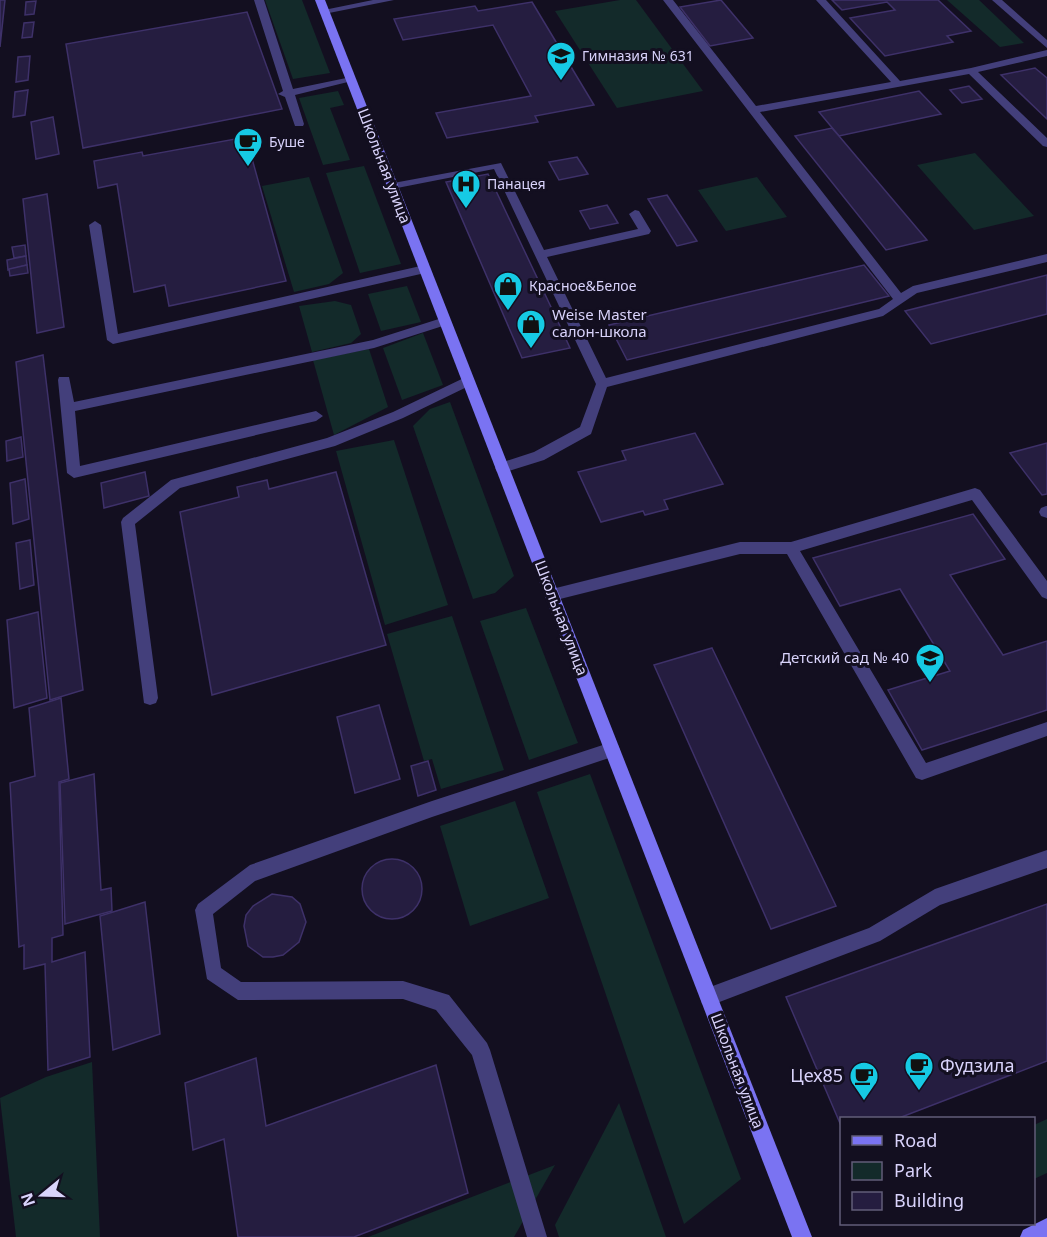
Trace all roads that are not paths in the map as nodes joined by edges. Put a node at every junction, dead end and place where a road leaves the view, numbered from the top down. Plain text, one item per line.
1 (259, 0) edge
2 (389, 0) edge
3 (668, 0) edge
4 (821, 0) edge
5 (997, 0) edge
6 (322, 5) edge
7 (1047, 45) edge
8 (1047, 53) edge
9 (971, 71) junction
10 (351, 81) junction
11 (898, 84) junction
12 (286, 93) junction
13 (752, 110) junction
14 (299, 124) dead end
15 (1047, 144) edge
16 (392, 186) junction
17 (635, 214) dead end
18 (95, 225) dead end
19 (540, 255) junction
20 (1047, 258) edge
21 (425, 269) junction
22 (900, 300) junction
23 (445, 321) junction
24 (64, 380) dead end
25 (468, 381) junction
26 (602, 384) junction
27 (68, 408) junction
28 (316, 416) dead end
29 (502, 468) junction
30 (791, 548) junction
31 (1047, 593) edge
32 (552, 595) junction
33 (150, 698) dead end
34 (1047, 729) edge
35 (612, 750) junction
36 (1047, 859) edge
37 (709, 997) junction
38 (1047, 1227) edge
39 (537, 1237) edge
40 (802, 1237) edge
41 (1030, 1237) edge

1 - 12 street
2 - 6 street
3 - 13 street
4 - 11 street
5 - 7 street
6 - 10 street, Школьная улица
8 - 9 street
9 - 11 street
9 - 15 street
10 - 12 street
10 - 16 street, Школьная улица
11 - 13 street
12 - 14 street
13 - 22 street
16 - 19 street
16 - 21 street, Школьная улица
17 - 19 street
18 - 21 street
19 - 26 street
20 - 22 street
21 - 23 street, Школьная улица
22 - 26 street
23 - 25 street, Школьная улица
23 - 27 street
24 - 27 street
25 - 29 street, Школьная улица
25 - 33 street
26 - 29 street
27 - 28 street
29 - 32 street, Школьная улица
30 - 31 street
30 - 32 street
30 - 34 street
32 - 35 street, Школьная улица
35 - 37 street, Школьная улица
35 - 39 street
36 - 37 street
37 - 40 street, Школьная улица
38 - 41 street

